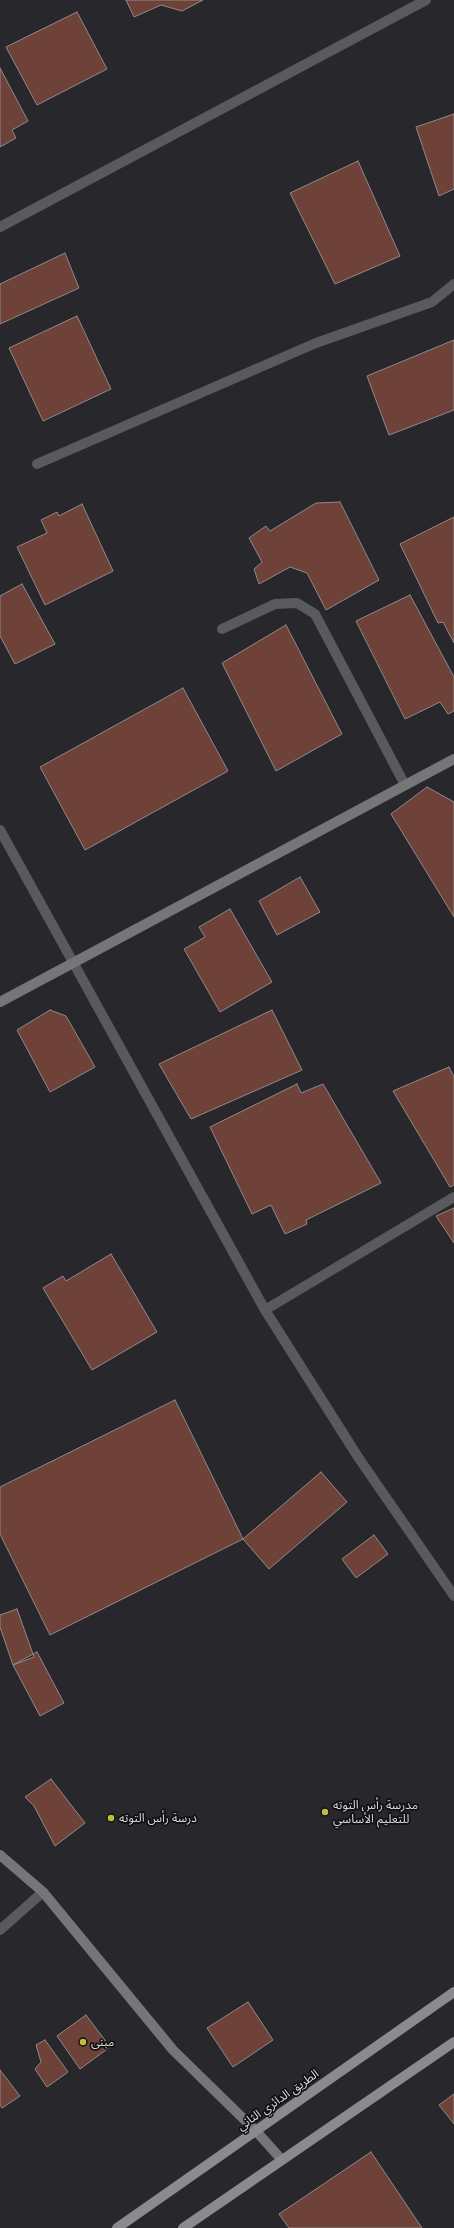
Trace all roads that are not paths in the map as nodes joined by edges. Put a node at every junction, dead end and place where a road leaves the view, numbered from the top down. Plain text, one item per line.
1 (426, 0) edge
2 (0, 227) edge
3 (454, 284) edge
4 (37, 464) dead end
5 (222, 630) dead end
6 (454, 759) edge
7 (405, 785) junction
8 (0, 830) edge
9 (74, 964) junction
10 (0, 1002) edge
11 (454, 1197) edge
12 (265, 1310) junction
13 (454, 1596) edge
14 (0, 1855) edge
15 (43, 1892) junction
16 (0, 1930) edge
17 (454, 1992) edge
18 (454, 2042) edge
19 (256, 2131) junction
20 (281, 2159) junction
21 (117, 2228) edge
22 (183, 2228) edge

1 - 2 street
3 - 4 street
5 - 7 street
6 - 7 street
7 - 9 street
8 - 9 street
9 - 10 street
9 - 12 street
11 - 12 street
12 - 13 street
14 - 15 street
15 - 16 street
15 - 19 street
17 - 19 main road, الطريق الدائري الثاني
18 - 20 main road
19 - 20 street
19 - 21 main road, الطريق الدائري الثاني
20 - 22 main road

